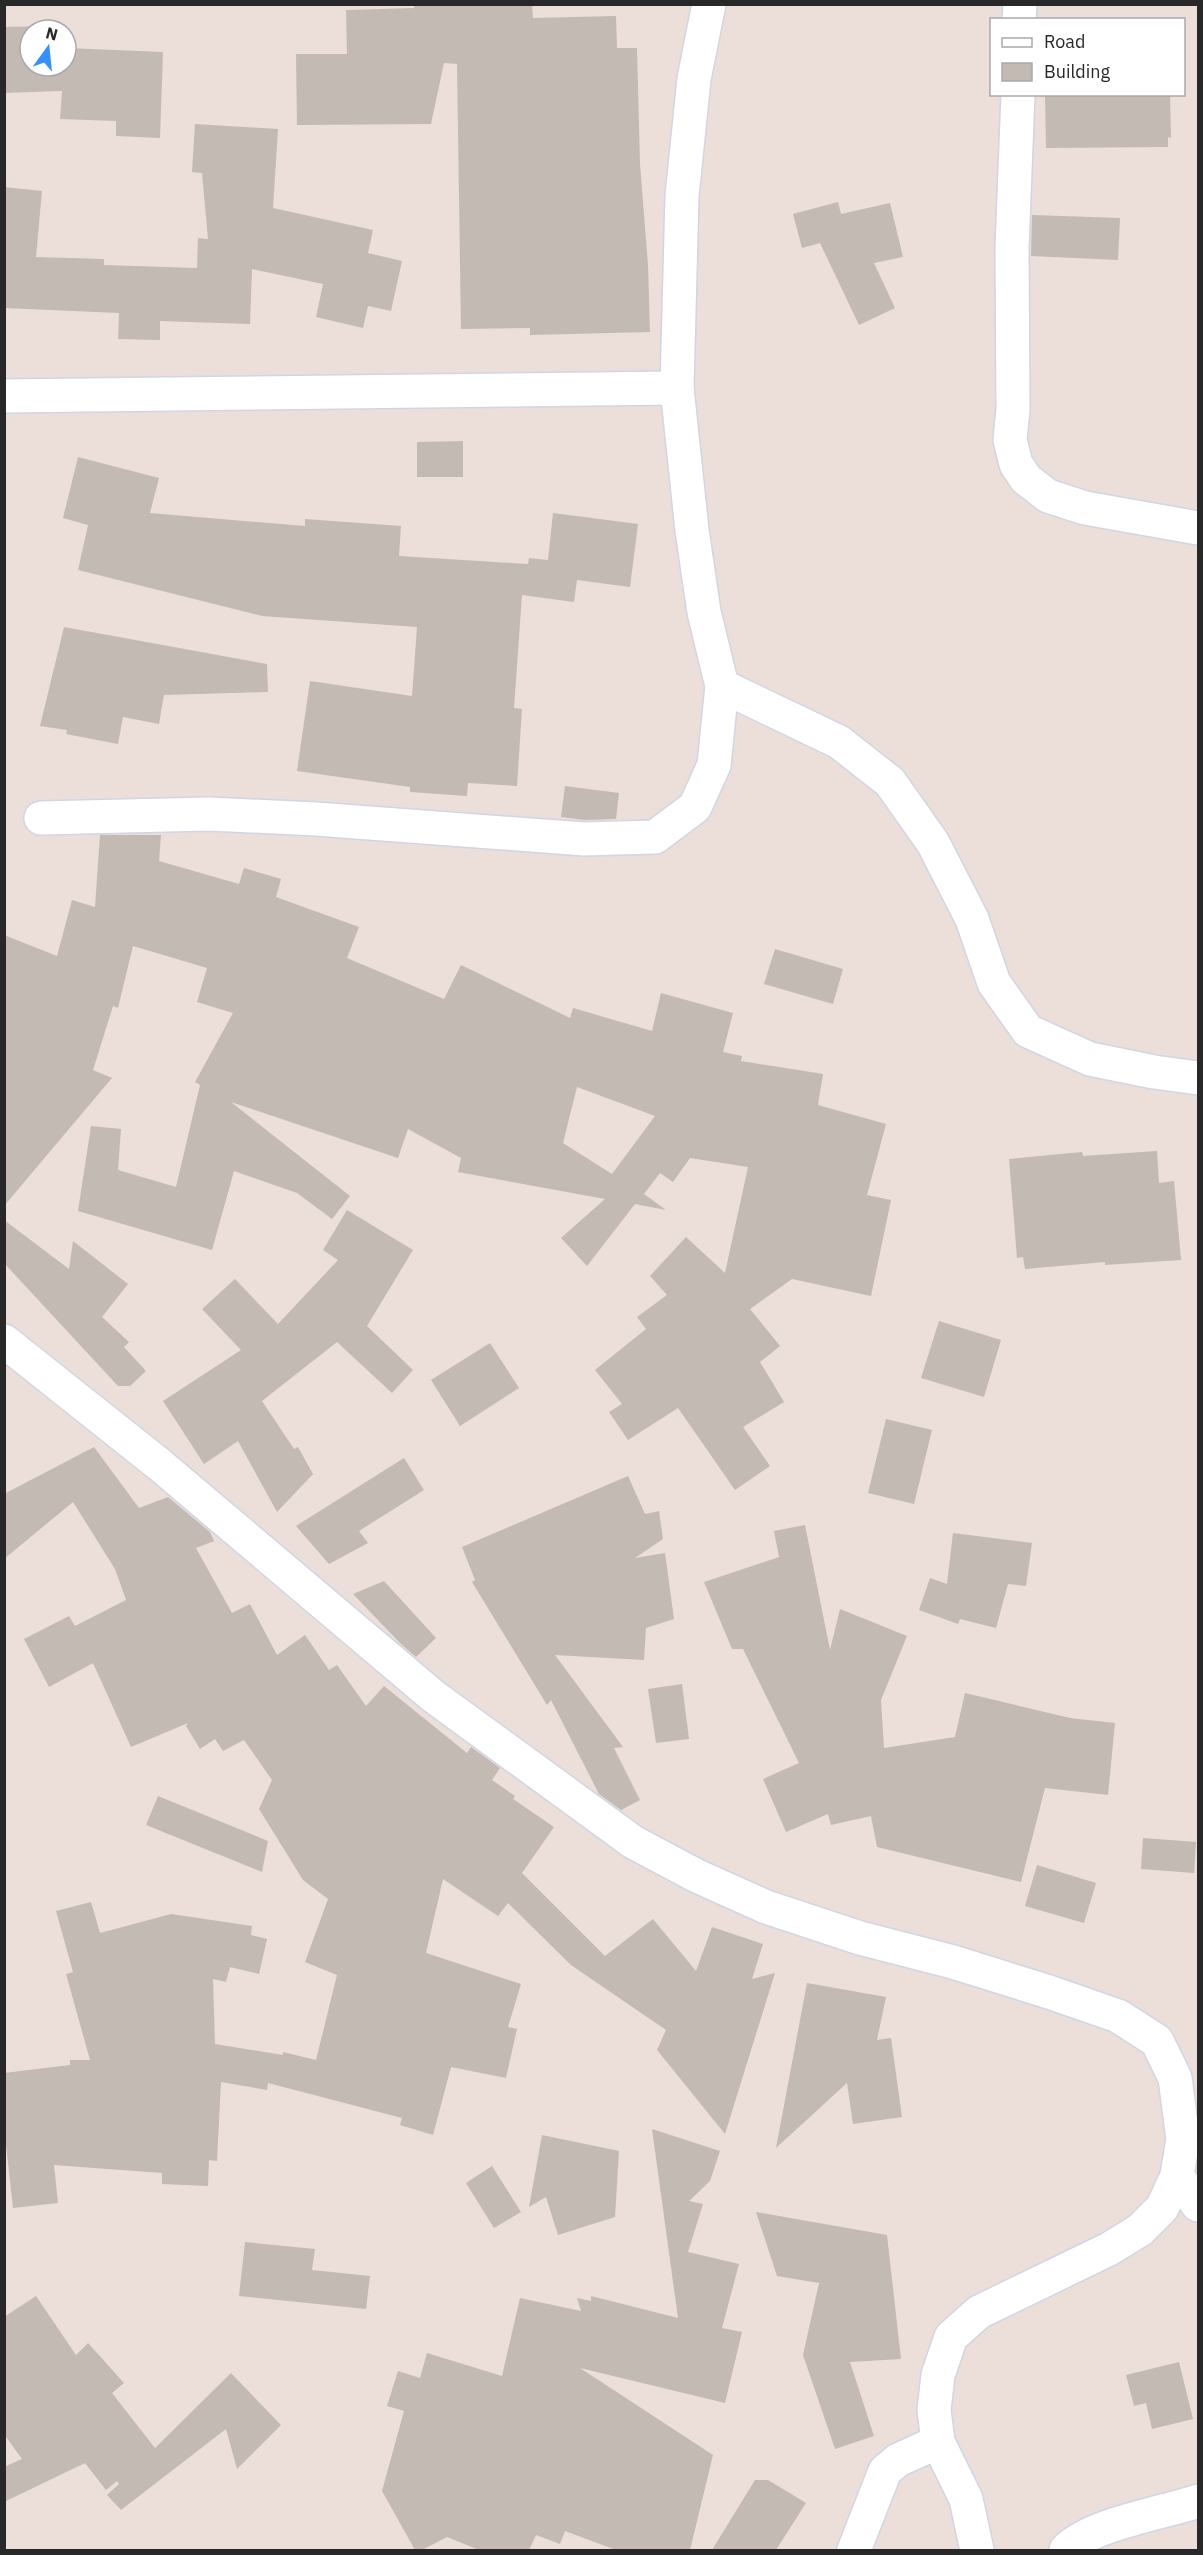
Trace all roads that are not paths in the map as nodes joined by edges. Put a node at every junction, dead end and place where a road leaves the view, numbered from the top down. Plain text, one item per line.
1 (709, 4) edge
2 (1018, 96) edge
3 (677, 388) junction
4 (4, 396) edge
5 (1198, 528) edge
6 (722, 686) junction
7 (41, 818) dead end
8 (1198, 1078) edge
9 (4, 1341) edge
10 (1177, 2176) junction
11 (1198, 2205) edge
12 (938, 2442) junction
13 (1198, 2501) edge
14 (854, 2550) edge
15 (977, 2550) edge
16 (1066, 2550) edge

1 - 3 street
2 - 5 street
3 - 4 street
3 - 6 street
6 - 7 street
6 - 8 street
9 - 10 street
10 - 11 street
10 - 12 street
12 - 14 street
12 - 15 street
13 - 16 street

